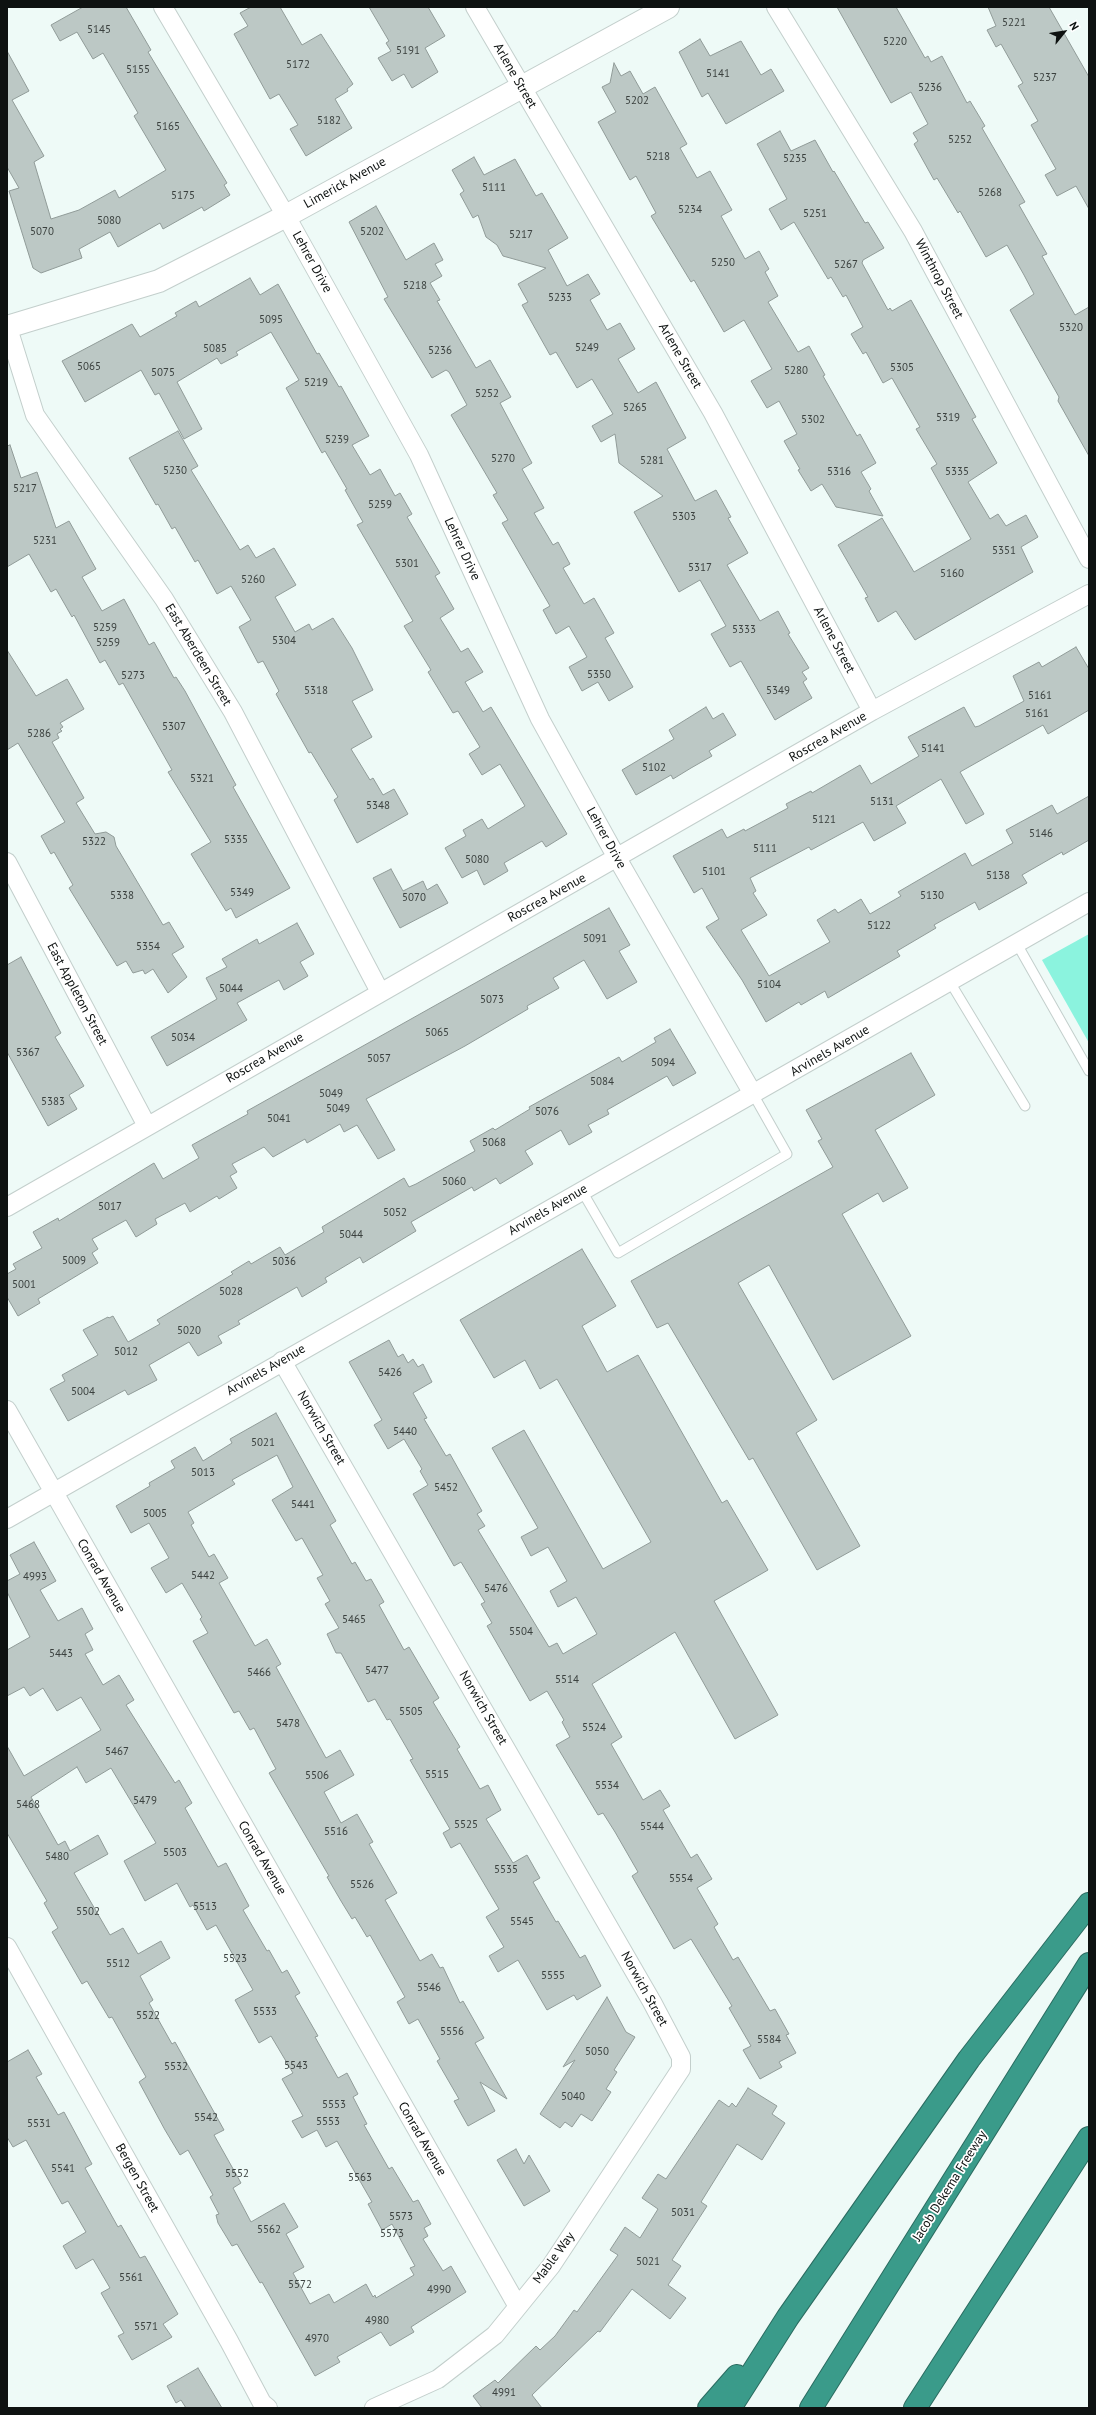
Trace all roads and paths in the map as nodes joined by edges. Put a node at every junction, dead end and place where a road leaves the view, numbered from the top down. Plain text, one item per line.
1 (163, 7) edge
2 (475, 7) edge
3 (668, 7) edge
4 (776, 7) edge
5 (521, 86) junction
6 (286, 216) junction
7 (7, 326) edge
8 (1089, 559) edge
9 (1089, 594) edge
10 (872, 711) junction
11 (617, 858) junction
12 (7, 862) edge
13 (1089, 902) edge
14 (1017, 944) junction
15 (950, 982) junction
16 (380, 992) junction
17 (1089, 1071) edge
18 (753, 1094) junction
19 (1025, 1106) dead end
20 (147, 1126) junction
21 (582, 1191) junction
22 (7, 1207) edge
23 (282, 1360) junction
24 (7, 1410) edge
25 (53, 1493) junction
26 (7, 1519) edge
27 (1089, 1904) edge
28 (7, 1947) edge
29 (1089, 1964) edge
30 (681, 2057) joint
31 (1089, 2138) edge
32 (517, 2305) junction
33 (788, 2317) junction
34 (961, 2336) junction
35 (268, 2408) edge
36 (374, 2408) edge
37 (709, 2408) edge
38 (730, 2408) edge
39 (811, 2408) edge
40 (914, 2408) edge
41 (923, 2408) edge

1 - 6 street, Lehrer Drive
2 - 5 street, Arlene Street
3 - 5 street, Limerick Avenue
4 - 8 street, Winthrop Street
5 - 6 street, Limerick Avenue
5 - 10 street, Arlene Street
6 - 7 street, Limerick Avenue
6 - 11 street, Lehrer Drive
7 - 16 street, East Aberdeen Street
9 - 10 street, Roscrea Avenue
10 - 11 street, Roscrea Avenue
11 - 16 street, Roscrea Avenue
11 - 18 street, Lehrer Drive
12 - 20 street, East Appleton Street
13 - 14 street, Arvinels Avenue
14 - 15 street, Arvinels Avenue
14 - 17 lane
15 - 18 street, Arvinels Avenue
15 - 19 lane
16 - 20 street, Roscrea Avenue
18 - 21 street, Arvinels Avenue
18 - 21 lane
20 - 22 street, Roscrea Avenue
21 - 23 street, Arvinels Avenue
23 - 25 street, Arvinels Avenue
23 - 30 street, Norwich Street
24 - 25 street, Conrad Avenue
25 - 26 street, Arvinels Avenue
25 - 32 street, Conrad Avenue
27 - 33 highway
28 - 35 street, Bergen Street
29 - 39 highway, Jacob Dekema Freeway
30 - 32 street, Mable Way
31 - 34 highway
32 - 36 street, Mable Way
33 - 37 highway
33 - 38 highway
34 - 40 highway
34 - 41 highway

